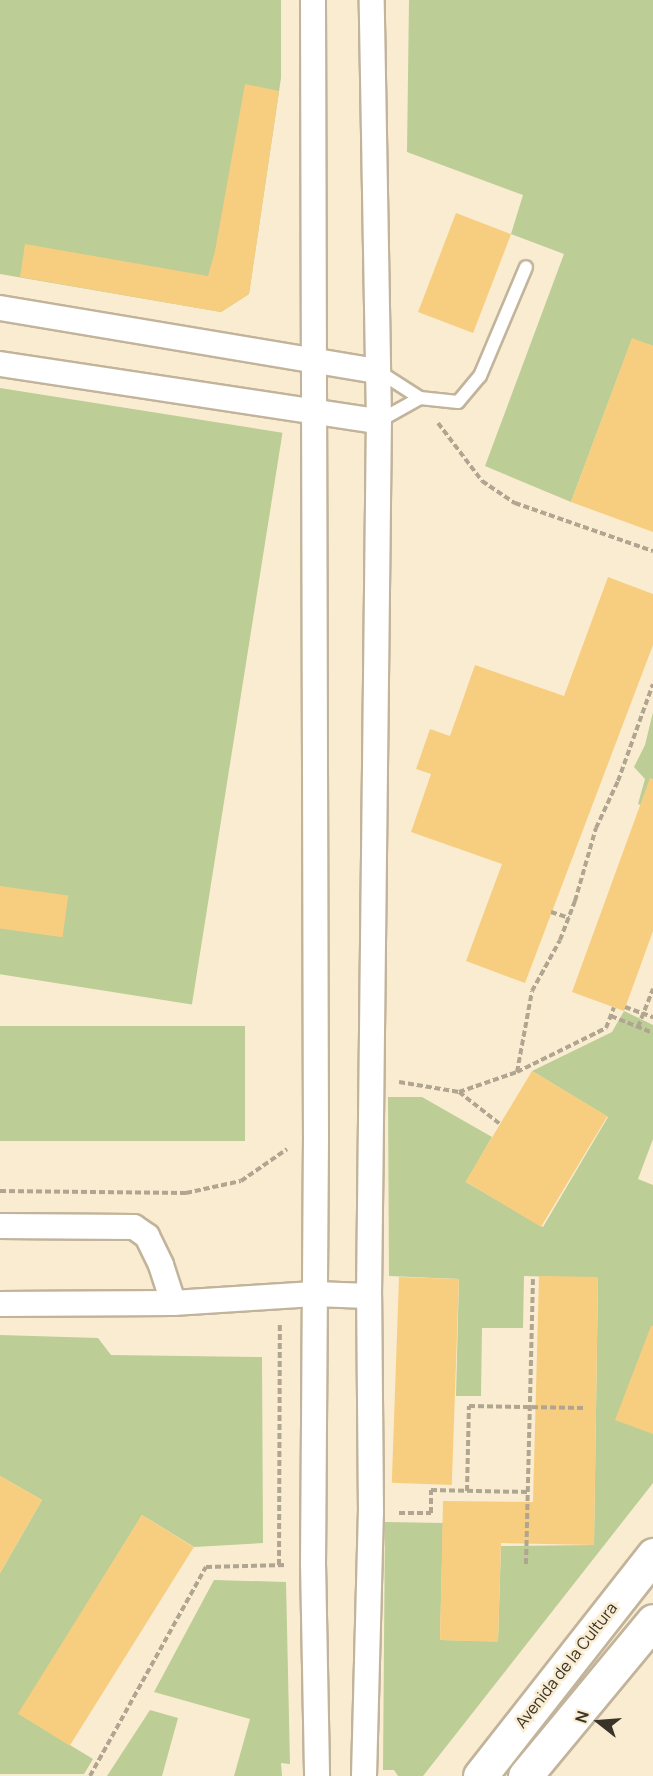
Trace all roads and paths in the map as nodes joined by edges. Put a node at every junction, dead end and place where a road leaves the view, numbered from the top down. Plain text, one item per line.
1 (314, 0) edge
2 (372, 0) edge
3 (526, 267) dead end
4 (0, 308) edge
5 (314, 360) junction
6 (0, 364) edge
7 (378, 371) junction
8 (420, 398) junction
9 (315, 414) junction
10 (379, 422) junction
11 (653, 552) edge
12 (653, 684) edge
13 (551, 912) dead end
14 (569, 918) junction
15 (653, 988) edge
16 (614, 1007) dead end
17 (626, 1007) dead end
18 (644, 1013) junction
19 (611, 1016) junction
20 (653, 1017) edge
21 (638, 1027) junction
22 (653, 1033) edge
23 (517, 1072) junction
24 (373, 1078) junction
25 (459, 1092) junction
26 (500, 1124) dead end
27 (316, 1137) junction
28 (0, 1191) edge
29 (0, 1226) edge
30 (533, 1279) dead end
31 (314, 1294) junction
32 (369, 1296) junction
33 (172, 1303) junction
34 (0, 1304) edge
35 (280, 1315) dead end
36 (530, 1407) junction
37 (585, 1408) dead end
38 (467, 1491) junction
39 (528, 1492) junction
40 (371, 1513) junction
41 (653, 1555) edge
42 (313, 1563) junction
43 (526, 1564) dead end
44 (279, 1565) junction
45 (653, 1621) edge
46 (90, 1776) edge
47 (316, 1776) edge
48 (364, 1776) edge
49 (480, 1776) edge
50 (525, 1776) edge

1 - 5 street
2 - 7 street
3 - 8 lane
4 - 5 street
5 - 7 street
5 - 9 street
6 - 9 street
7 - 8 lane
7 - 10 street
8 - 10 lane
8 - 11 path
9 - 10 street
9 - 27 street
10 - 24 street
12 - 14 path
13 - 14 path
14 - 23 path
15 - 18 path
16 - 19 path
17 - 18 path
18 - 20 path
18 - 21 path
19 - 21 path
19 - 23 path
21 - 22 path
23 - 25 path
24 - 25 path
24 - 32 street
25 - 26 path
27 - 28 path
27 - 31 street
29 - 33 street
30 - 36 path
31 - 32 street
31 - 33 street
31 - 42 street
32 - 40 street
33 - 34 street
35 - 44 path
36 - 37 path
36 - 38 path
36 - 39 path
38 - 39 path
38 - 40 path
39 - 43 path
40 - 48 street
41 - 49 main road, Avenida de la Cultura
42 - 44 path
42 - 47 street
44 - 46 path
45 - 50 main road

